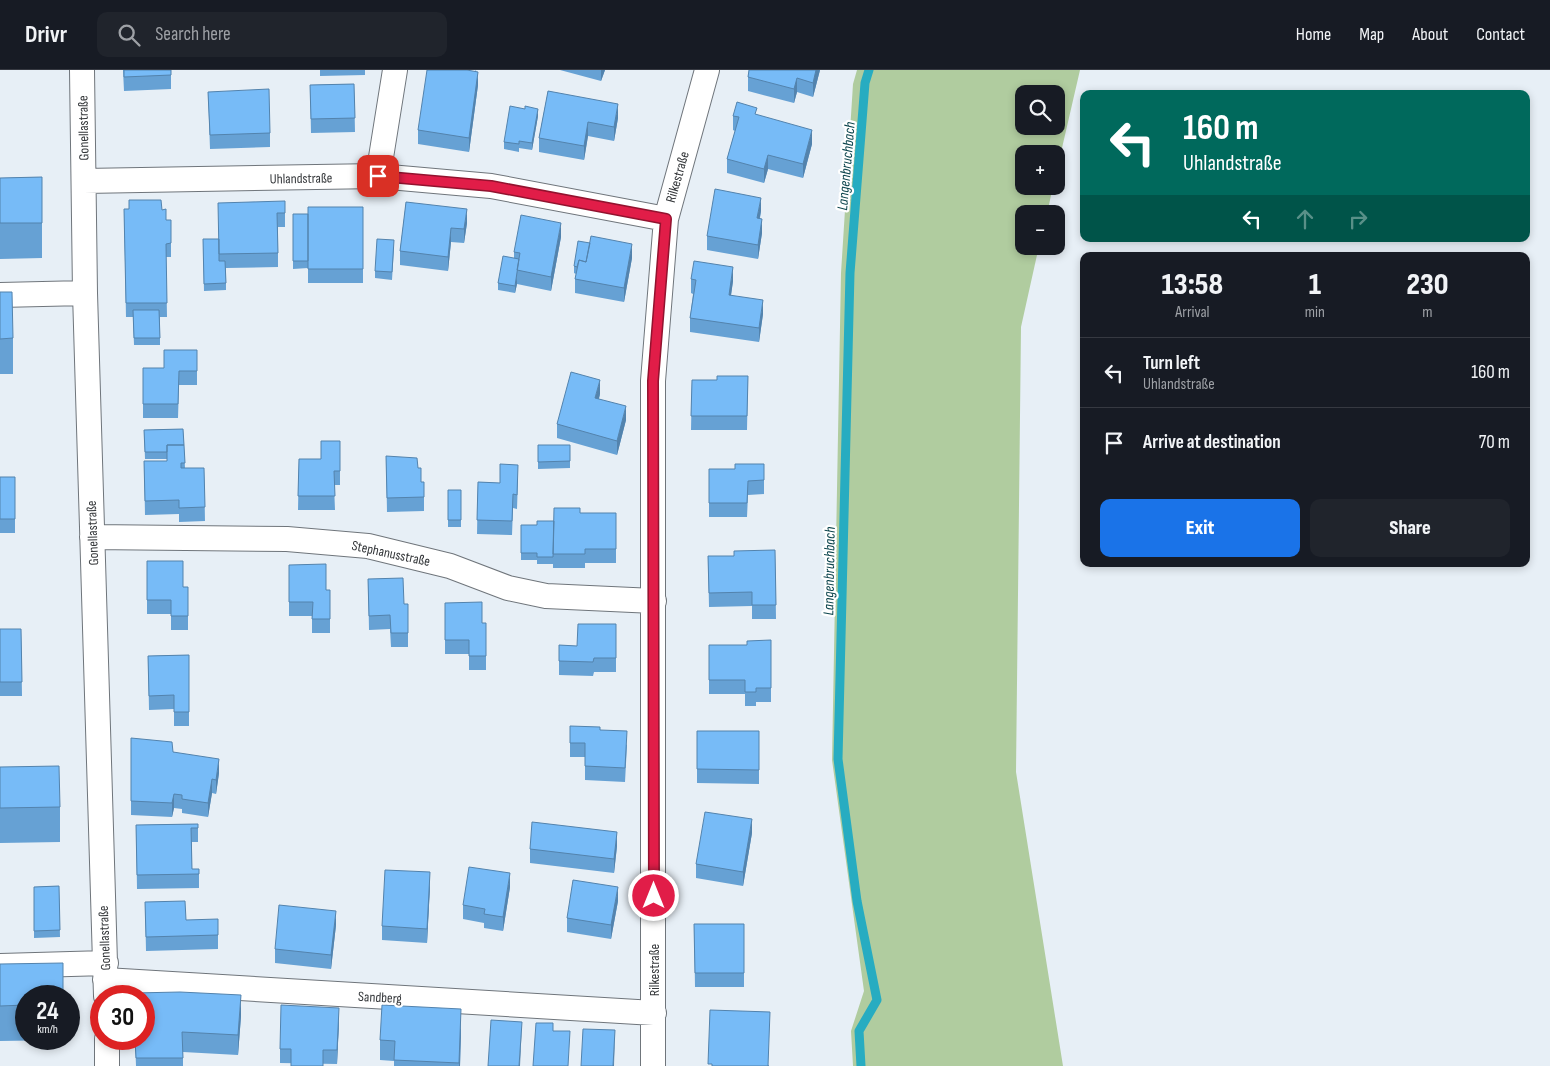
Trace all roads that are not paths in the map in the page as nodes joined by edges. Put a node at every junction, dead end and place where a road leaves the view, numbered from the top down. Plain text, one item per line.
1 (82, 70) edge
2 (395, 70) edge
3 (707, 70) edge
4 (378, 176) junction
5 (84, 181) junction
6 (666, 219) junction
7 (85, 293) junction
8 (0, 295) edge
9 (92, 537) junction
10 (654, 601) junction
11 (0, 966) edge
12 (106, 980) edge
13 (654, 1014) junction
14 (107, 1050) edge
15 (107, 1066) edge
16 (654, 1066) edge

1 - 5 street, Gonellastraße
2 - 4 street
3 - 6 street, Rilkestraße
4 - 5 street, Uhlandstraße
4 - 6 street, Uhlandstraße
5 - 7 street, Gonellastraße
6 - 10 street, Rilkestraße
7 - 8 street
7 - 9 street, Gonellastraße
9 - 10 street, Stephanusstraße
9 - 12 street, Gonellastraße
10 - 13 street, Rilkestraße
11 - 12 street, Sandberg
12 - 13 street, Sandberg
13 - 16 street, Rilkestraße
14 - 15 street

